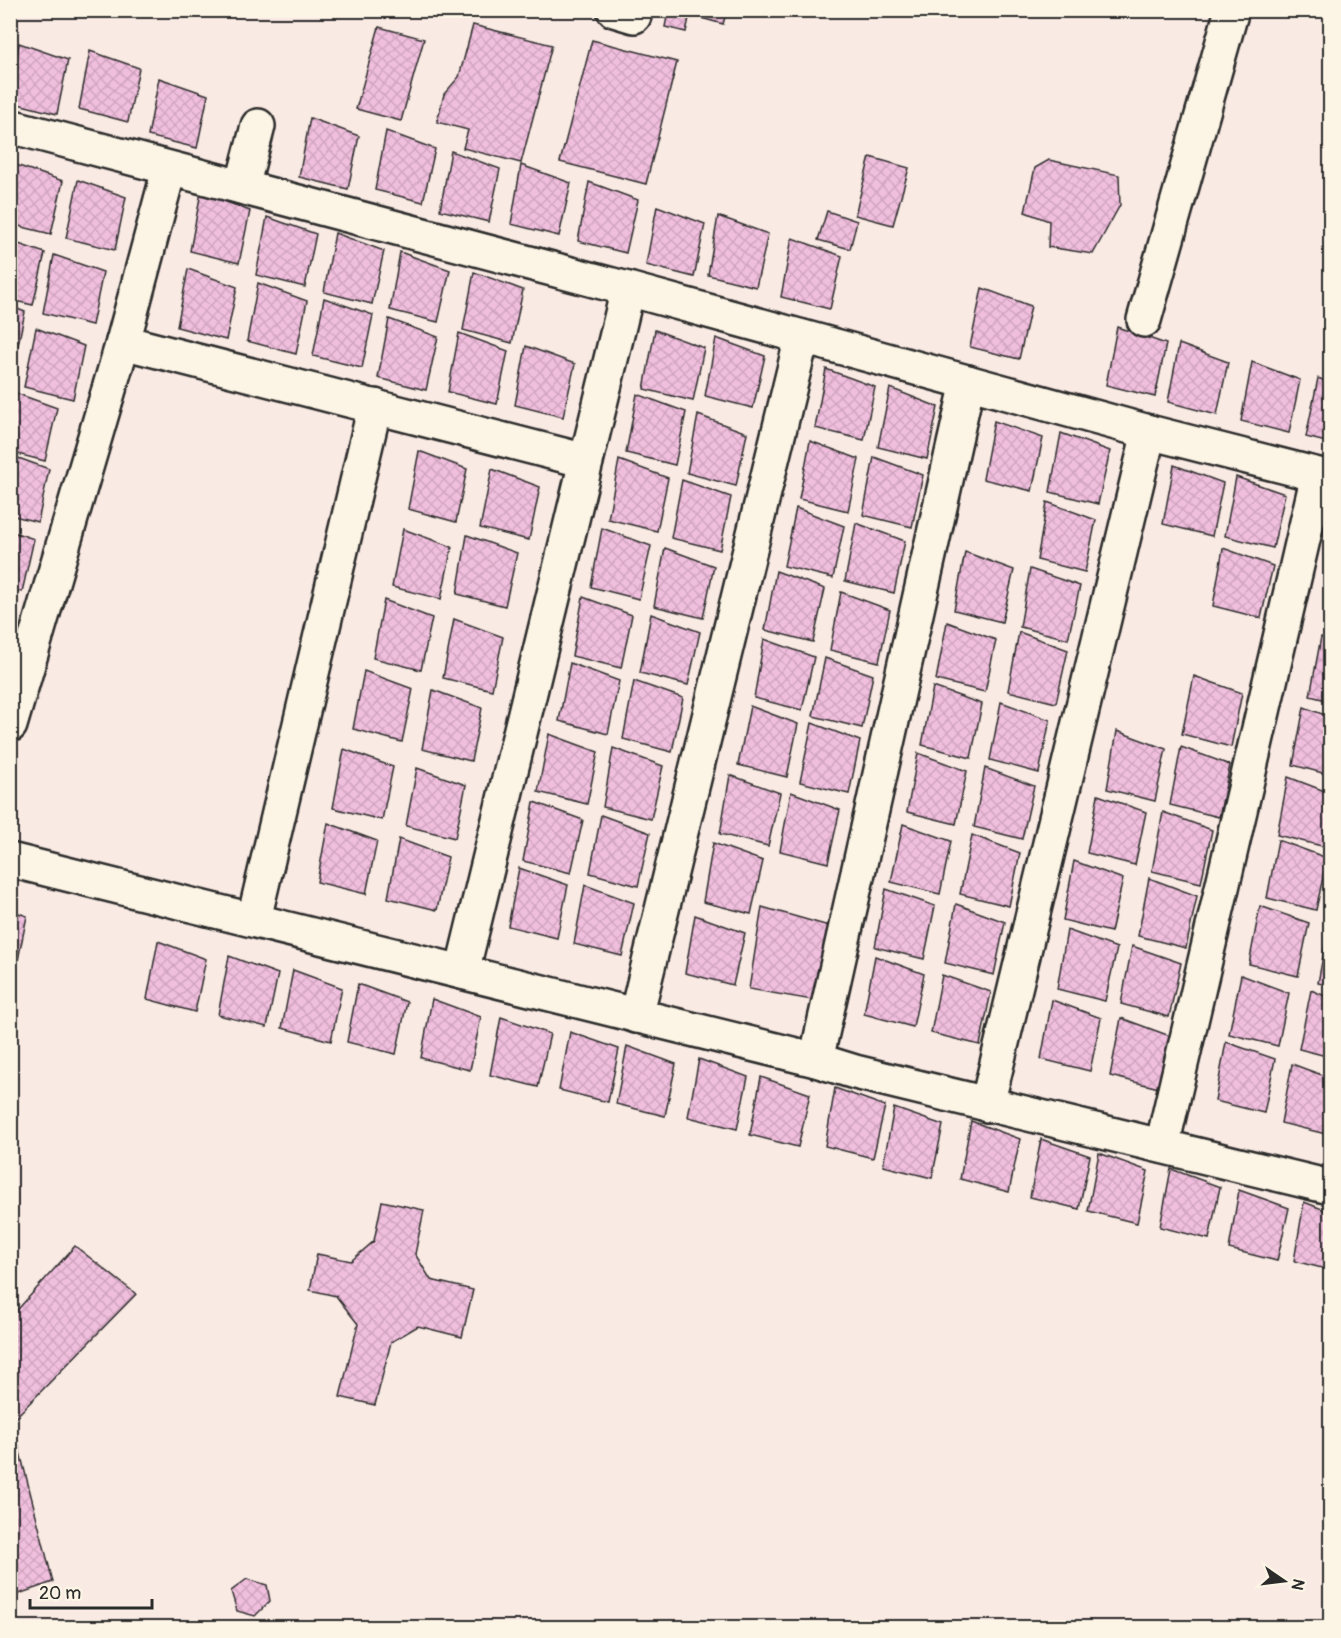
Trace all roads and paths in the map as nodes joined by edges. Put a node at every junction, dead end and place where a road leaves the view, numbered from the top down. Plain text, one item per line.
1 (1232, 10) edge
2 (10, 126) edge
3 (258, 126) dead end
4 (169, 170) junction
5 (242, 187) junction
6 (628, 289) junction
7 (1144, 320) dead end
8 (802, 337) junction
9 (123, 342) junction
10 (968, 382) junction
11 (375, 406) junction
12 (1149, 432) junction
13 (586, 461) junction
14 (1324, 477) edge
15 (10, 725) edge
16 (10, 860) edge
17 (254, 919) junction
18 (462, 972) junction
19 (636, 1016) junction
20 (816, 1060) junction
21 (987, 1105) junction
22 (1162, 1146) junction
23 (1330, 1187) edge

1 - 7 street
2 - 4 street
3 - 5 street
4 - 5 street
4 - 9 street
5 - 6 street
6 - 8 street
6 - 13 street
8 - 10 street
8 - 19 street
9 - 11 street
9 - 15 street
10 - 12 street
10 - 20 street
11 - 13 street
11 - 17 street
12 - 14 street
12 - 21 street
13 - 18 street
14 - 22 street
16 - 17 street
17 - 18 street
18 - 19 street
19 - 20 street
20 - 21 street
21 - 22 street
22 - 23 street

